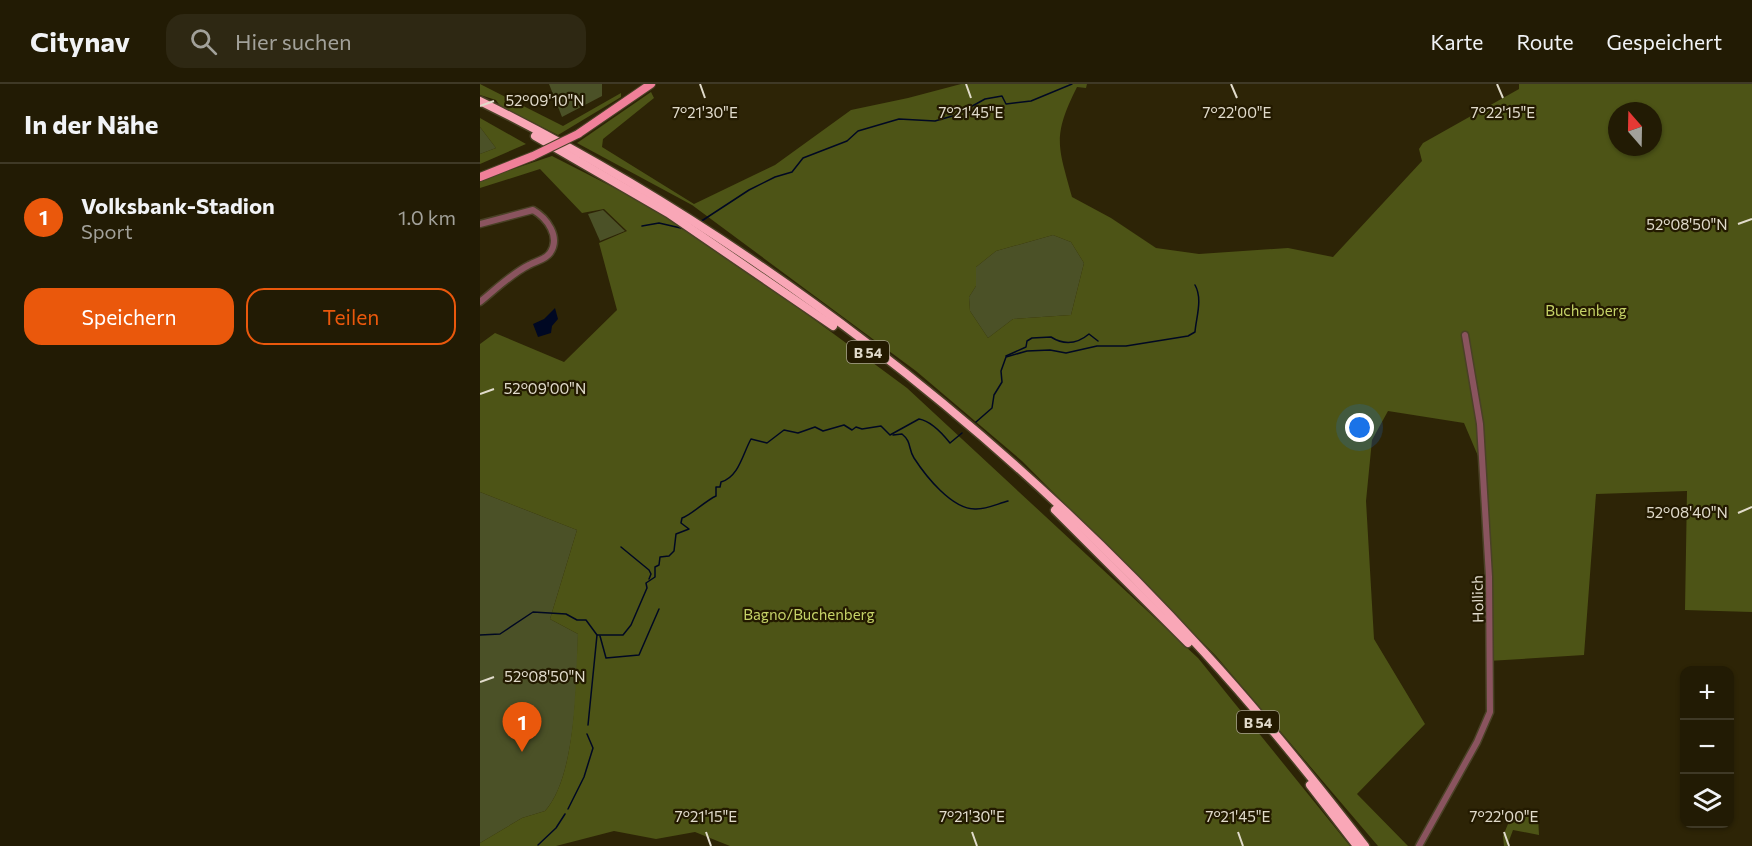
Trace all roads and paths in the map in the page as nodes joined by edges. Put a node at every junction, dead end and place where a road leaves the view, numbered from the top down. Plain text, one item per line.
1 (651, 84) edge
2 (480, 101) edge
3 (480, 107) edge
4 (480, 177) edge
5 (480, 224) edge
6 (480, 302) edge
7 (1465, 335) dead end
8 (1357, 846) edge
9 (1365, 846) edge
10 (1419, 846) edge

1 - 4 main road, bridge
2 - 9 highway, B 54
3 - 8 highway, B 54
5 - 6 street
7 - 10 street, Hollich

